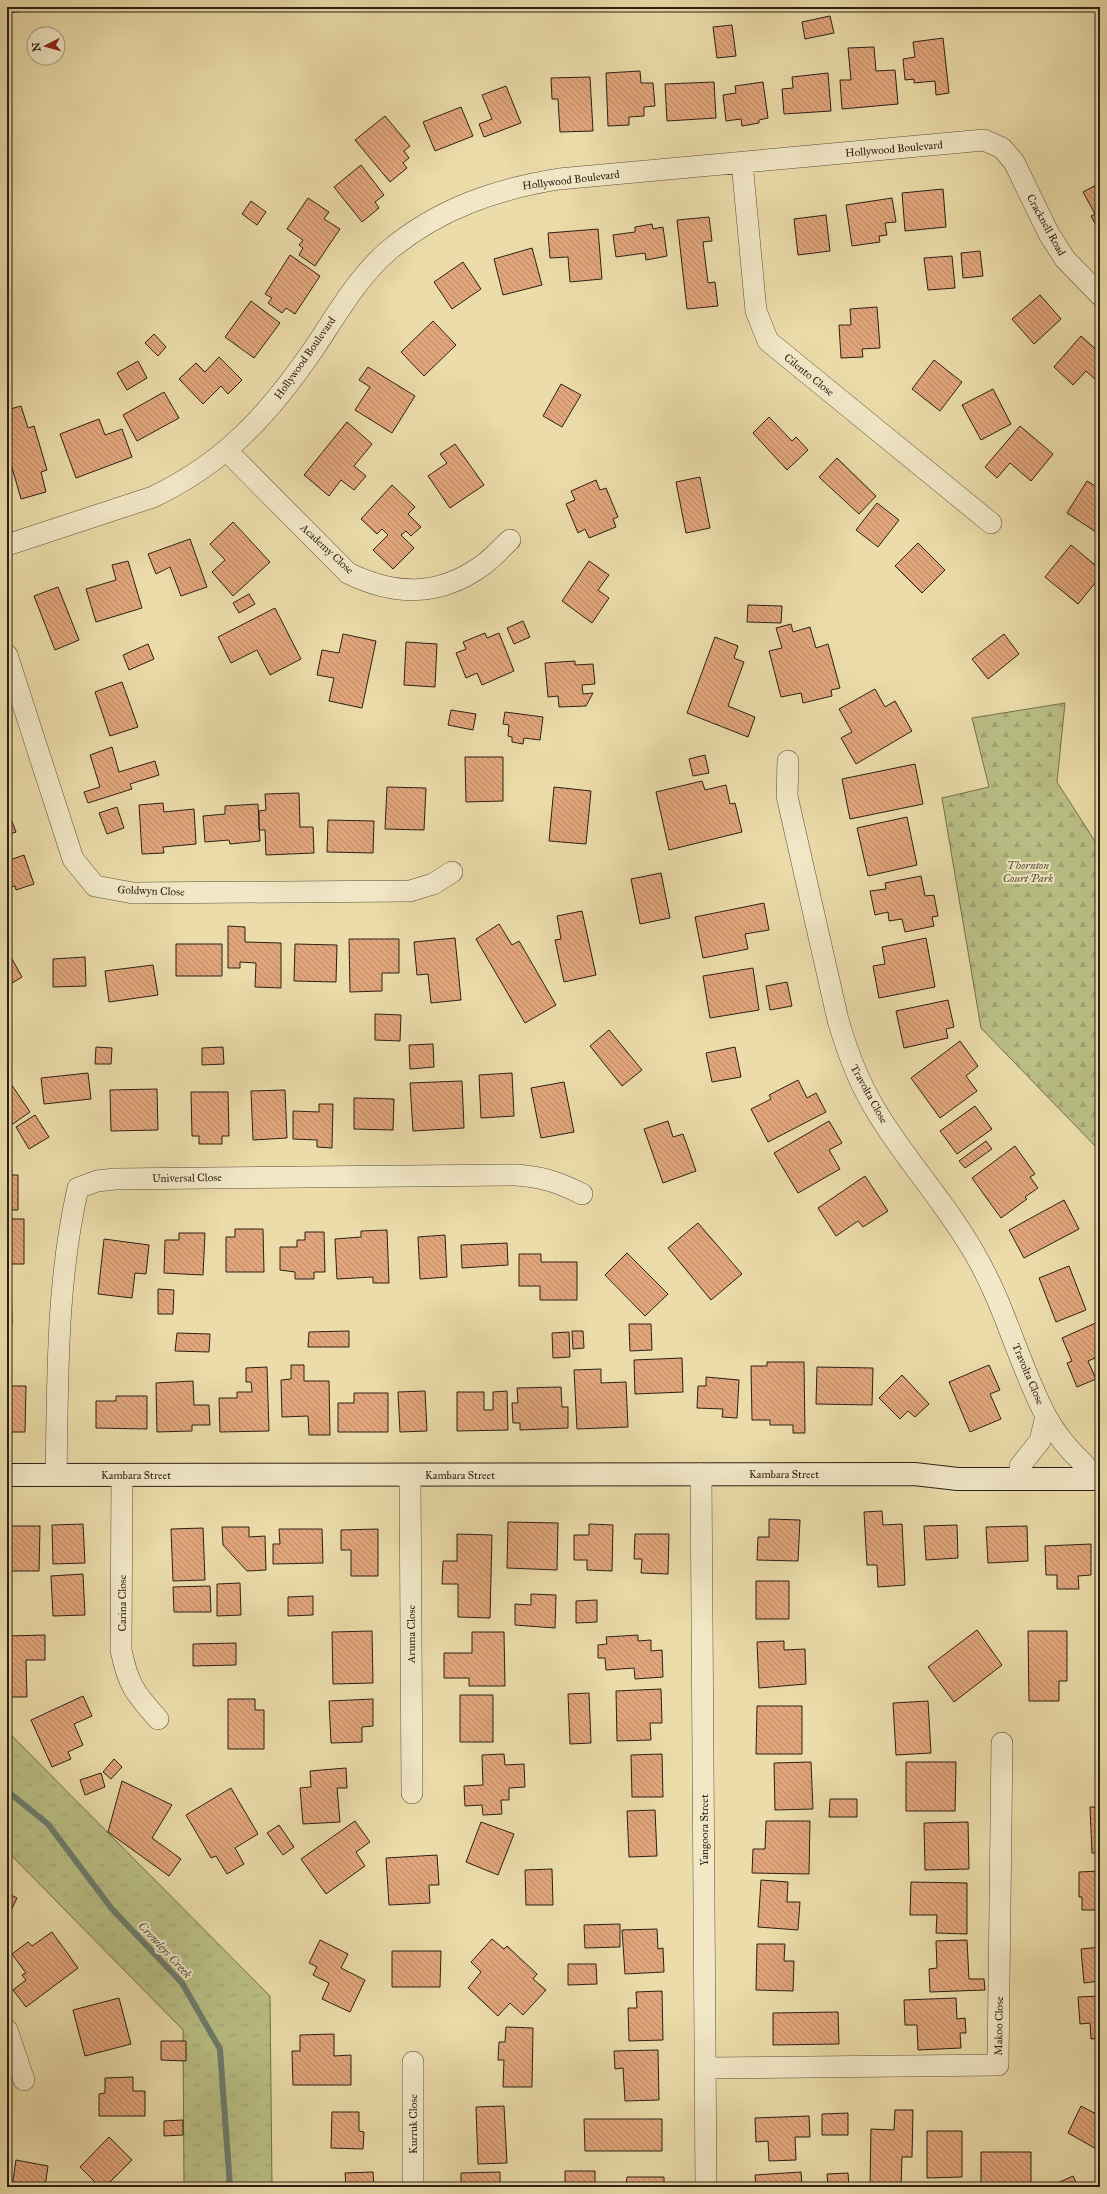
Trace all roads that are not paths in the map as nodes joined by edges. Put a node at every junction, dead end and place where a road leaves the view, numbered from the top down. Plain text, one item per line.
1 (1002, 148) joint
2 (742, 163) junction
3 (1100, 295) edge
4 (227, 451) junction
5 (991, 522) dead end
6 (510, 540) dead end
7 (7, 545) edge
8 (7, 655) edge
9 (788, 761) dead end
10 (452, 872) dead end
11 (582, 1194) dead end
12 (1046, 1416) junction
13 (1020, 1466) junction
14 (1095, 1470) edge
15 (701, 1474) junction
16 (914, 1474) junction
17 (7, 1475) edge
18 (56, 1475) junction
19 (122, 1475) junction
20 (410, 1475) junction
21 (158, 1719) dead end
22 (1002, 1743) dead end
23 (412, 1793) dead end
24 (7, 2030) edge
25 (413, 2062) dead end
26 (706, 2068) junction
27 (24, 2080) dead end
28 (413, 2187) edge
29 (706, 2187) edge

1 - 2 street, Hollywood Boulevard
1 - 3 street, Cracknell Road
2 - 4 street, Hollywood Boulevard
2 - 5 street, Cilento Close
4 - 6 street, Academy Close
4 - 7 street, Hollywood Boulevard
8 - 10 street, Goldwyn Close
9 - 12 street, Travolta Close
11 - 18 street, Universal Close
12 - 13 street, Travolta Close
12 - 14 street, Travolta Close
13 - 14 street, Kambara Street
13 - 16 street, Kambara Street
14 - 16 street, Kambara Street
15 - 16 street, Kambara Street
15 - 20 street, Kambara Street
15 - 26 street, Yangoora Street
17 - 18 street, Kambara Street
18 - 19 street, Kambara Street
19 - 20 street, Kambara Street
19 - 21 street, Carina Close
20 - 23 street, Aruma Close
22 - 26 street, Makoo Close
24 - 27 street
25 - 28 street, Kurruk Close
26 - 29 street, Yangoora Street

